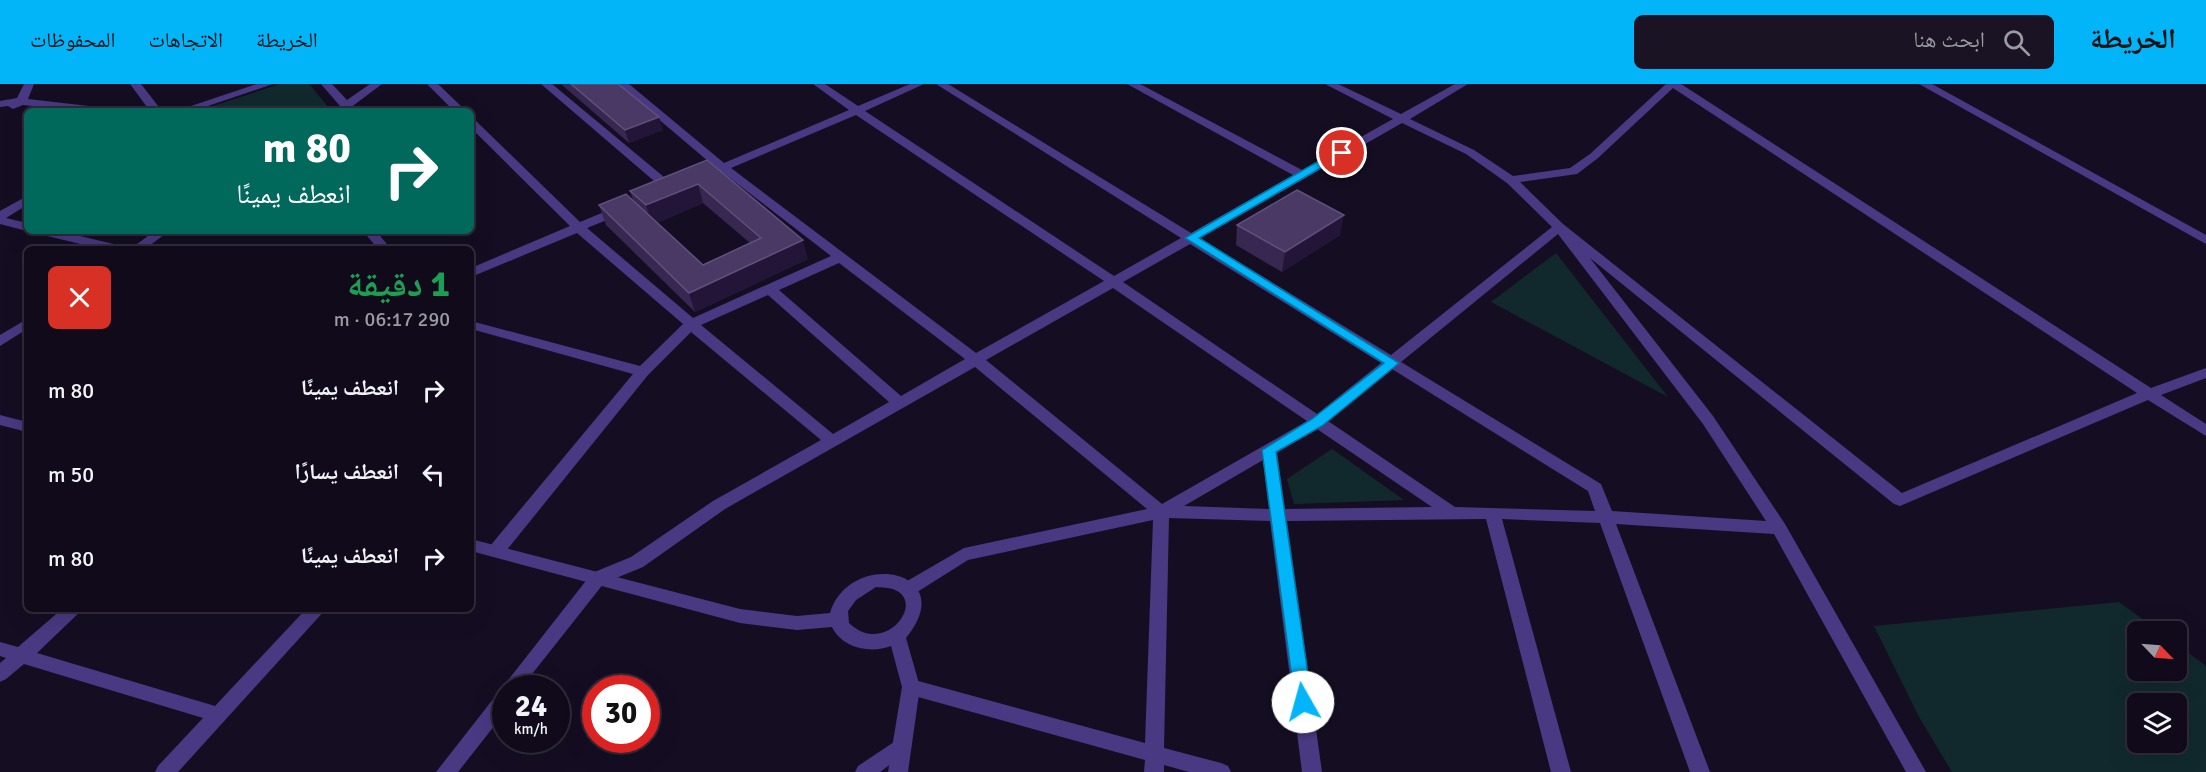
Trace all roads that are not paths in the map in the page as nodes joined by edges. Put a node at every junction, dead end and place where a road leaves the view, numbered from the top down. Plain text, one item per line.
1 (29, 84) edge
2 (135, 84) edge
3 (268, 84) edge
4 (326, 84) edge
5 (377, 84) edge
6 (432, 84) edge
7 (546, 84) edge
8 (622, 84) edge
9 (818, 84) edge
10 (920, 84) edge
11 (941, 84) edge
12 (1132, 84) edge
13 (1329, 84) edge
14 (1463, 84) edge
15 (1673, 84) edge
16 (1924, 84) edge
17 (21, 101) junction
18 (0, 104) edge
19 (80, 108) edge
20 (154, 108) edge
21 (192, 108) edge
22 (341, 108) edge
23 (343, 108) edge
24 (457, 108) edge
25 (857, 110) junction
26 (0, 113) edge
27 (1402, 119) junction
28 (474, 125) edge
29 (722, 167) junction
30 (702, 176) edge
31 (1302, 176) junction
32 (1511, 180) junction
33 (672, 190) edge
34 (24, 202) edge
35 (630, 206) edge
36 (0, 218) edge
37 (24, 226) edge
38 (577, 226) junction
39 (1559, 227) junction
40 (55, 234) edge
41 (158, 234) edge
42 (372, 234) edge
43 (1191, 238) junction
44 (2206, 240) edge
45 (105, 246) edge
46 (140, 246) edge
47 (382, 246) edge
48 (841, 257) junction
49 (474, 272) edge
50 (1114, 282) junction
51 (770, 289) junction
52 (691, 324) junction
53 (24, 325) edge
54 (474, 326) edge
55 (0, 341) edge
56 (976, 360) junction
57 (1393, 363) junction
58 (643, 372) junction
59 (2206, 373) edge
60 (2149, 394) junction
61 (900, 403) junction
62 (0, 420) edge
63 (1317, 422) junction
64 (24, 426) edge
65 (2206, 431) edge
66 (832, 441) junction
67 (1269, 450) junction
68 (1161, 512) junction
69 (1492, 513) junction
70 (1453, 514) junction
71 (1279, 515) junction
72 (1607, 517) junction
73 (1779, 528) junction
74 (474, 546) edge
75 (496, 551) junction
76 (598, 578) junction
77 (908, 589) junction
78 (71, 612) edge
79 (314, 612) edge
80 (839, 619) junction
81 (897, 636) junction
82 (0, 649) edge
83 (21, 656) junction
84 (0, 674) edge
85 (522, 675) edge
86 (911, 687) junction
87 (492, 714) edge
88 (219, 715) junction
89 (903, 744) junction
90 (1154, 763) edge
91 (165, 772) edge
92 (446, 772) edge
93 (865, 772) edge
94 (898, 772) edge
95 (1221, 772) edge
96 (1312, 772) edge
97 (1561, 772) edge
98 (1700, 772) edge
99 (1916, 772) edge

1 - 17 street
2 - 20 street
3 - 21 street
4 - 22 street
5 - 23 street
6 - 24 street
7 - 33 street
8 - 29 street
9 - 25 street
10 - 25 street
11 - 43 street
12 - 31 street
13 - 27 street
14 - 27 street
15 - 32 street
15 - 60 street
16 - 44 street
17 - 18 street
17 - 19 street
17 - 26 street
25 - 29 street
25 - 50 street
27 - 31 street
27 - 32 street
28 - 38 street
29 - 30 street
29 - 48 street
31 - 43 street
32 - 39 street
34 - 36 street
35 - 38 street
36 - 37 street
38 - 49 street
38 - 52 street
39 - 57 street
39 - 60 street
39 - 73 street
40 - 45 street
41 - 46 street
42 - 47 street
43 - 50 street
43 - 57 street
48 - 51 street
48 - 56 street
50 - 56 street
50 - 63 street
51 - 52 street
51 - 61 street
52 - 58 street
52 - 66 street
53 - 55 street
54 - 58 street
56 - 61 street
56 - 68 street
57 - 63 street
57 - 72 street
58 - 75 street
59 - 60 street
60 - 65 street
61 - 66 street
62 - 64 street
63 - 67 street
63 - 70 street
66 - 76 street
67 - 68 street
67 - 71 street
68 - 71 street
68 - 77 street
68 - 90 street
69 - 70 street
69 - 72 street
69 - 97 street
70 - 71 street
71 - 96 street
72 - 73 street
72 - 98 street
73 - 99 street
74 - 75 street
75 - 76 street
76 - 80 street
76 - 85 street
77 - 80 street
77 - 81 street
78 - 83 street
79 - 88 street
80 - 81 street
81 - 86 street
82 - 83 street
83 - 84 street
83 - 88 street
86 - 89 street
86 - 90 street
87 - 92 street
88 - 91 street
89 - 93 street
89 - 94 street
90 - 95 street

